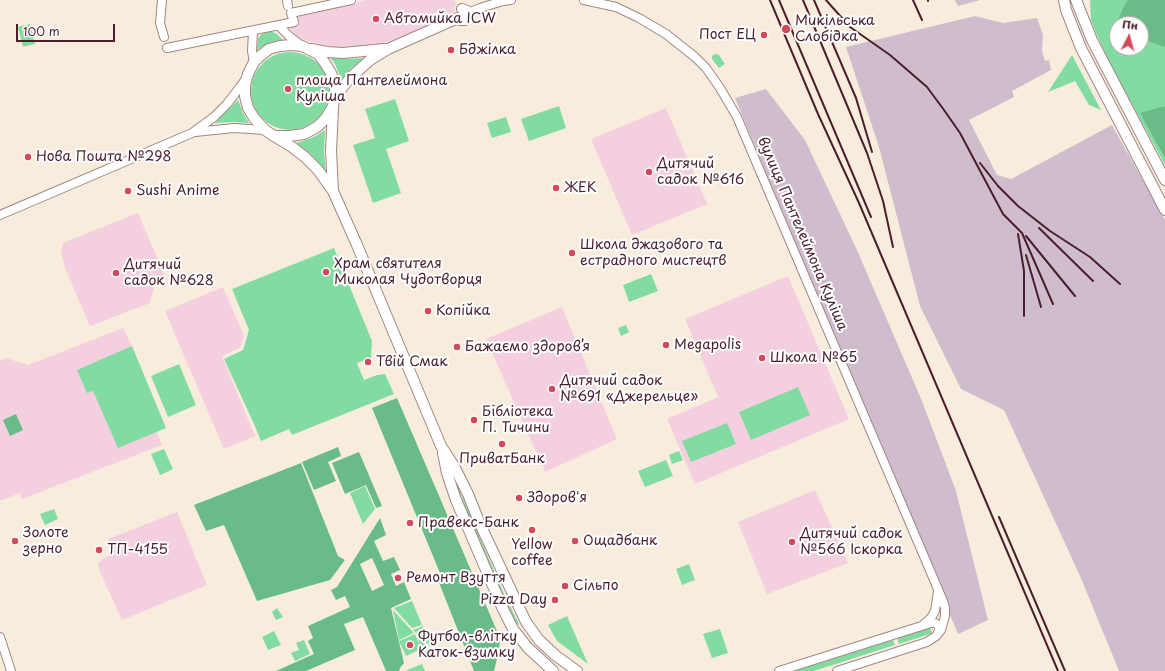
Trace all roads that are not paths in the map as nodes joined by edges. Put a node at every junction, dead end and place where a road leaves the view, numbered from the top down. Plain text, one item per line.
1 (162, 0) edge
2 (351, 0) edge
3 (511, 0) edge
4 (584, 0) edge
5 (1064, 0) edge
6 (1076, 0) edge
7 (462, 10) edge
8 (279, 26) junction
9 (253, 31) junction
10 (164, 37) dead end
11 (305, 47) junction
12 (166, 48) dead end
13 (388, 49) junction
14 (254, 62) junction
15 (248, 74) junction
16 (334, 101) junction
17 (192, 133) junction
18 (269, 133) junction
19 (1165, 180) edge
20 (333, 191) junction
21 (1165, 210) edge
22 (0, 215) edge
23 (441, 446) junction
24 (938, 590) junction
25 (922, 626) junction
26 (936, 636) junction
27 (0, 637) edge
28 (11, 671) edge
29 (553, 671) edge
30 (577, 671) edge
31 (779, 671) edge
32 (837, 671) edge

1 - 10 street
2 - 8 street
3 - 7 street
4 - 24 street, вулиця Пантелеймона Куліша
5 - 21 main road
6 - 19 main road
7 - 13 main road
8 - 9 street
8 - 11 street
9 - 12 street
9 - 14 street
11 - 13 main road
11 - 14 main road
11 - 16 main road
13 - 16 main road
14 - 15 main road
15 - 17 street
15 - 18 main road
16 - 18 main road
16 - 20 main road
17 - 18 street
17 - 22 street
18 - 20 main road
20 - 23 main road
23 - 29 main road
23 - 30 main road
24 - 25 street
24 - 26 street, вулиця Пантелеймона Куліша
25 - 26 street
25 - 31 street
26 - 32 street
27 - 28 street

